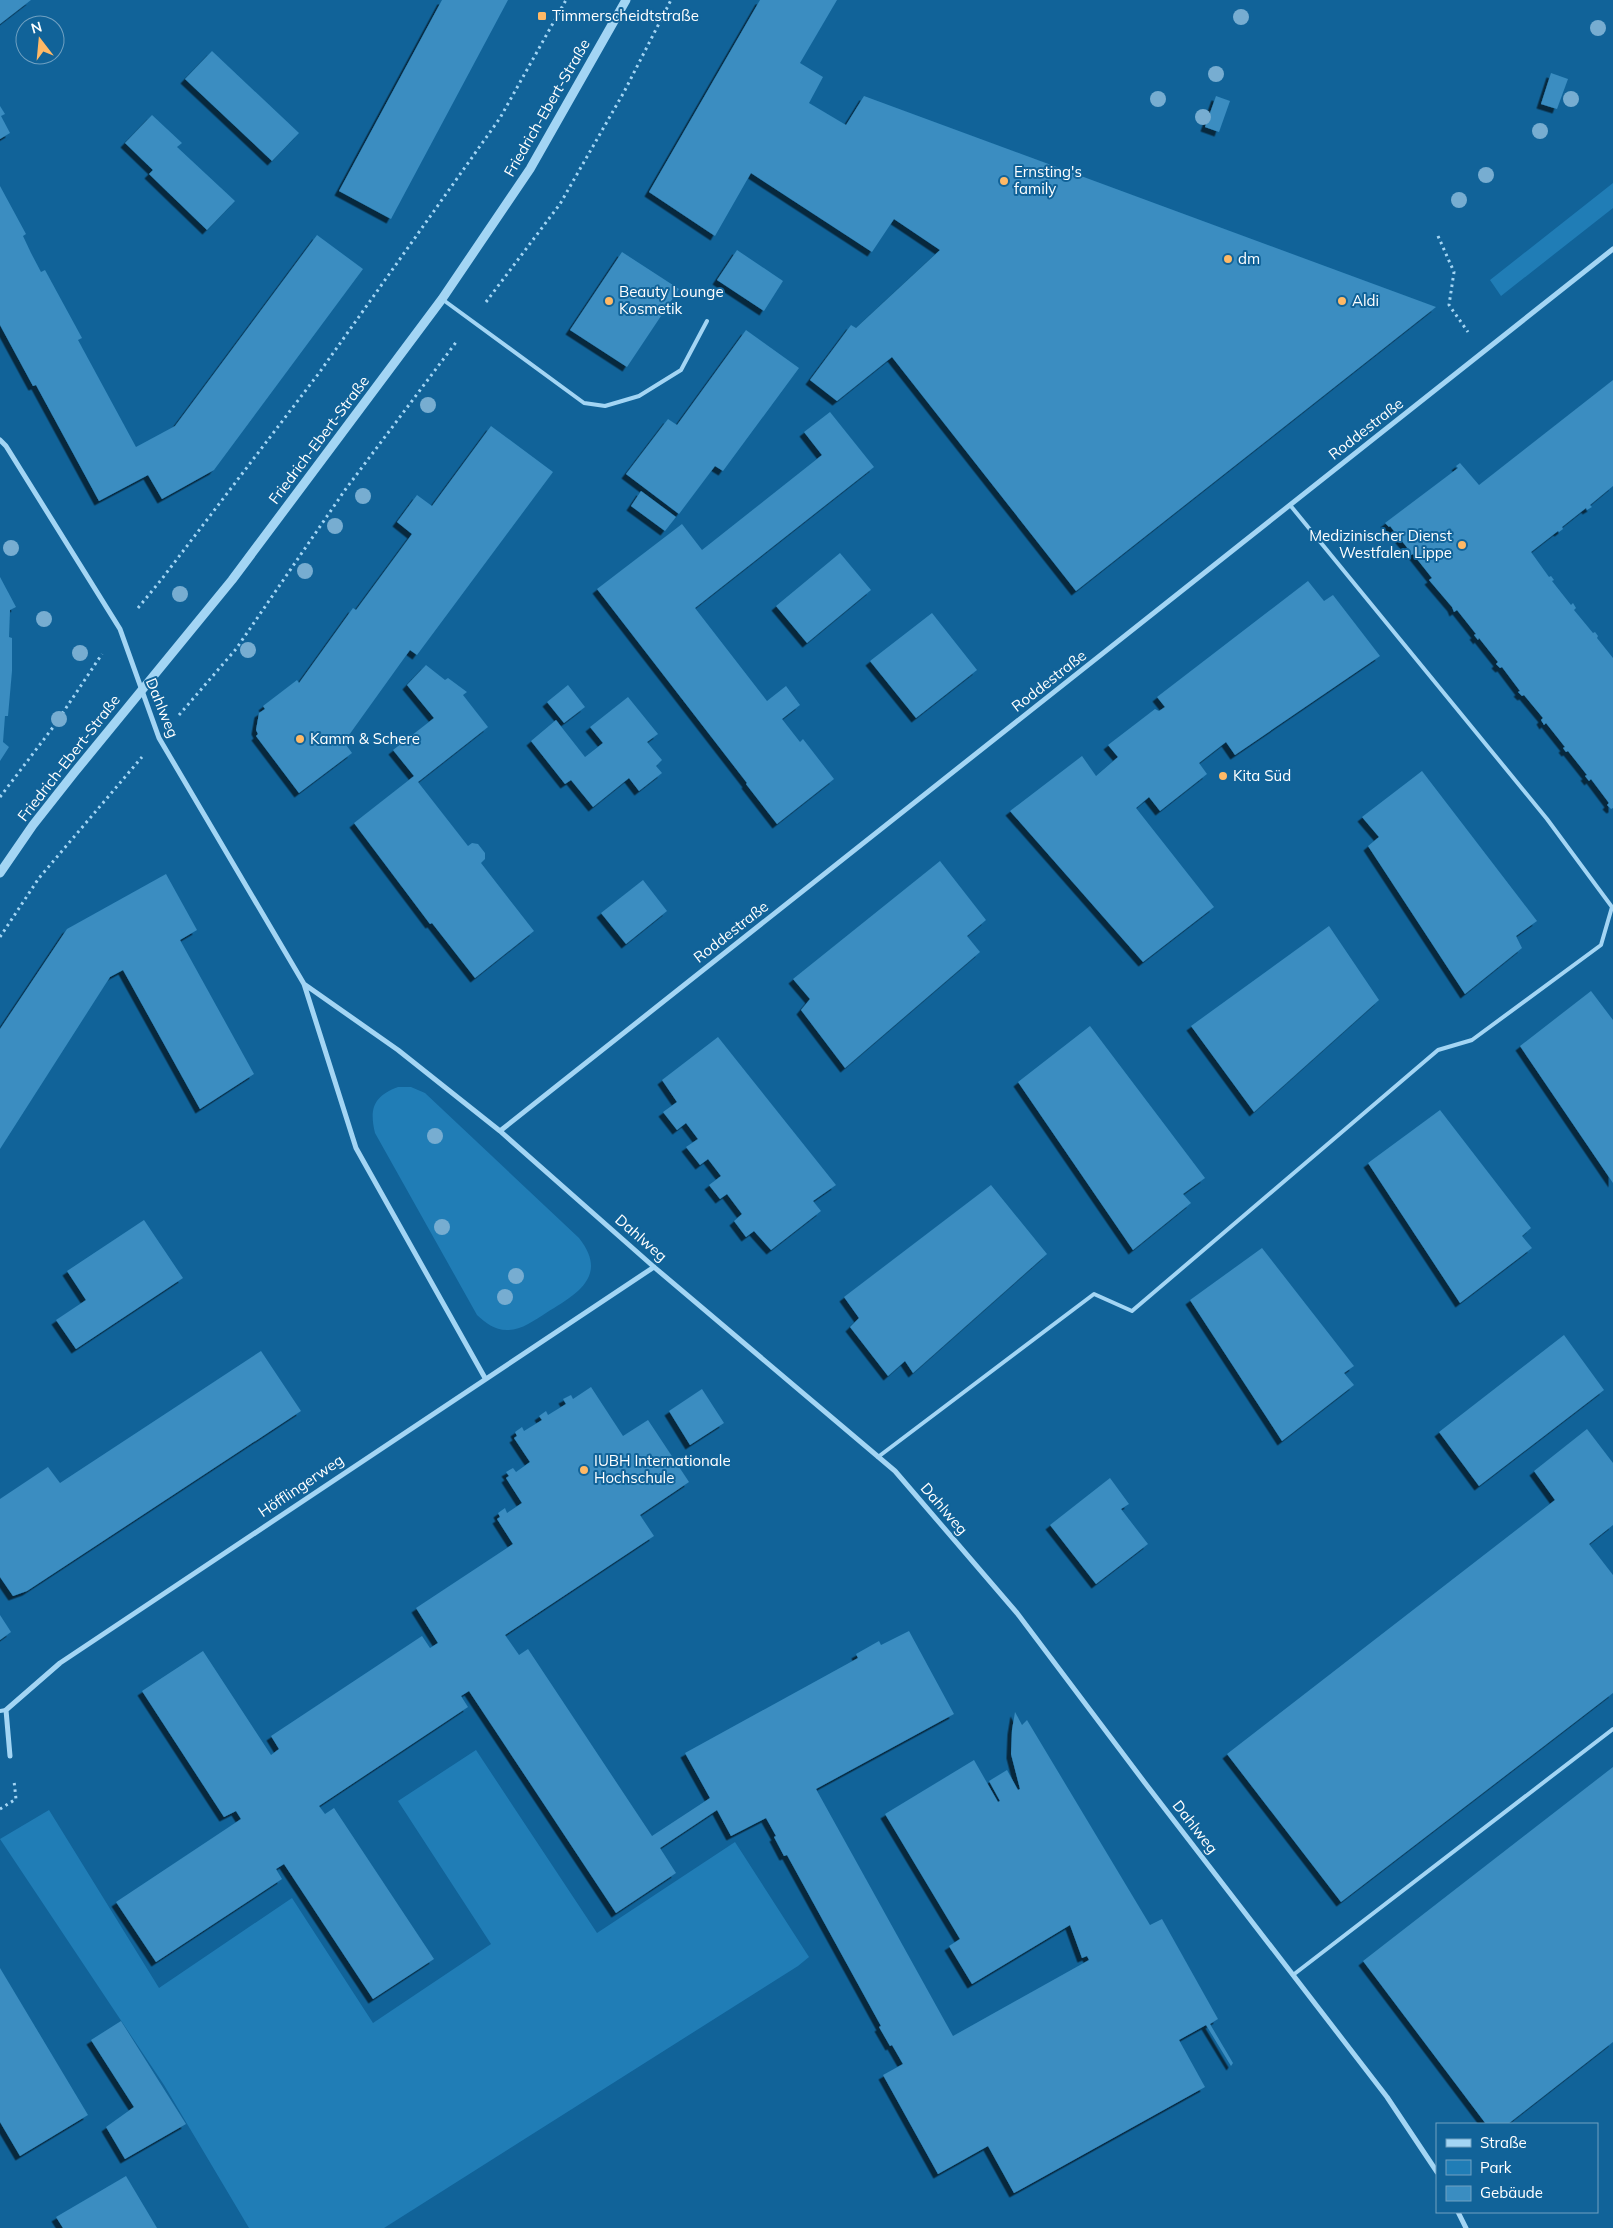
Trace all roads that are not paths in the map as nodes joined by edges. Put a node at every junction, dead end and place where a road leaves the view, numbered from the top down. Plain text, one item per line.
1 (626, 0) edge
2 (1613, 249) edge
3 (442, 299) junction
4 (707, 321) dead end
5 (0, 440) edge
6 (1290, 506) junction
7 (141, 689) junction
8 (0, 873) edge
9 (304, 984) junction
10 (500, 1131) junction
11 (654, 1267) junction
12 (485, 1378) junction
13 (878, 1457) junction
14 (3, 1711) edge
15 (1613, 1729) edge
16 (10, 1756) road end
17 (1293, 1974) junction
18 (1436, 2170) edge
19 (1458, 2213) edge
20 (1466, 2228) edge

1 - 3 street, Friedrich-Ebert-Straße
2 - 6 street, Roddestraße
3 - 4 lane
3 - 7 street, Friedrich-Ebert-Straße
5 - 7 street, Dahlweg
6 - 10 street, Roddestraße
6 - 13 lane
7 - 8 street, Friedrich-Ebert-Straße
7 - 9 street, Dahlweg
9 - 10 street, Dahlweg
9 - 12 street, Dahlweg
10 - 11 street, Dahlweg
11 - 12 street, Höfflingerweg
11 - 13 street, Dahlweg
12 - 14 street, Höfflingerweg
13 - 17 street, Dahlweg
14 - 16 street, Höfflingerweg
15 - 17 lane
17 - 18 street, Dahlweg
19 - 20 street

